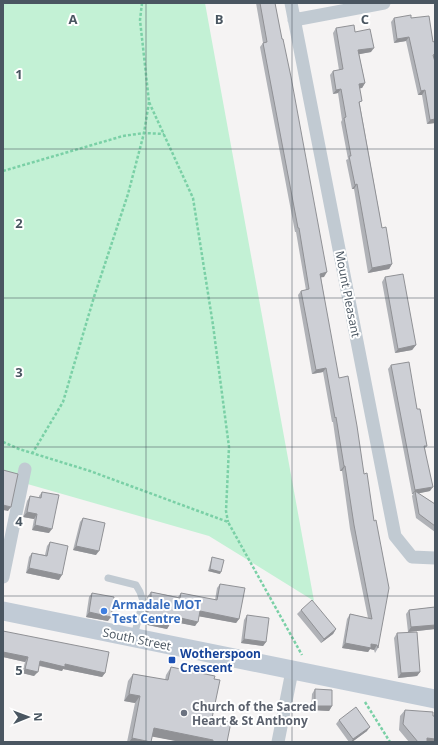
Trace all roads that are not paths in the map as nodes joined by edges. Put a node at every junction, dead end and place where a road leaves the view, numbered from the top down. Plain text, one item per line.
1 (291, 3) edge
2 (384, 3) edge
3 (294, 20) junction
4 (25, 469) road end
5 (435, 558) edge
6 (3, 577) edge
7 (108, 578) dead end
8 (3, 611) edge
9 (134, 638) junction
10 (301, 672) junction
11 (435, 699) edge
12 (278, 742) edge

1 - 3 street, Mount Pleasant
2 - 3 street
3 - 5 street, Mount Pleasant
4 - 6 street
7 - 9 lane
8 - 9 main road, South Street
9 - 10 main road, South Street
10 - 11 main road, South Street
10 - 12 street

